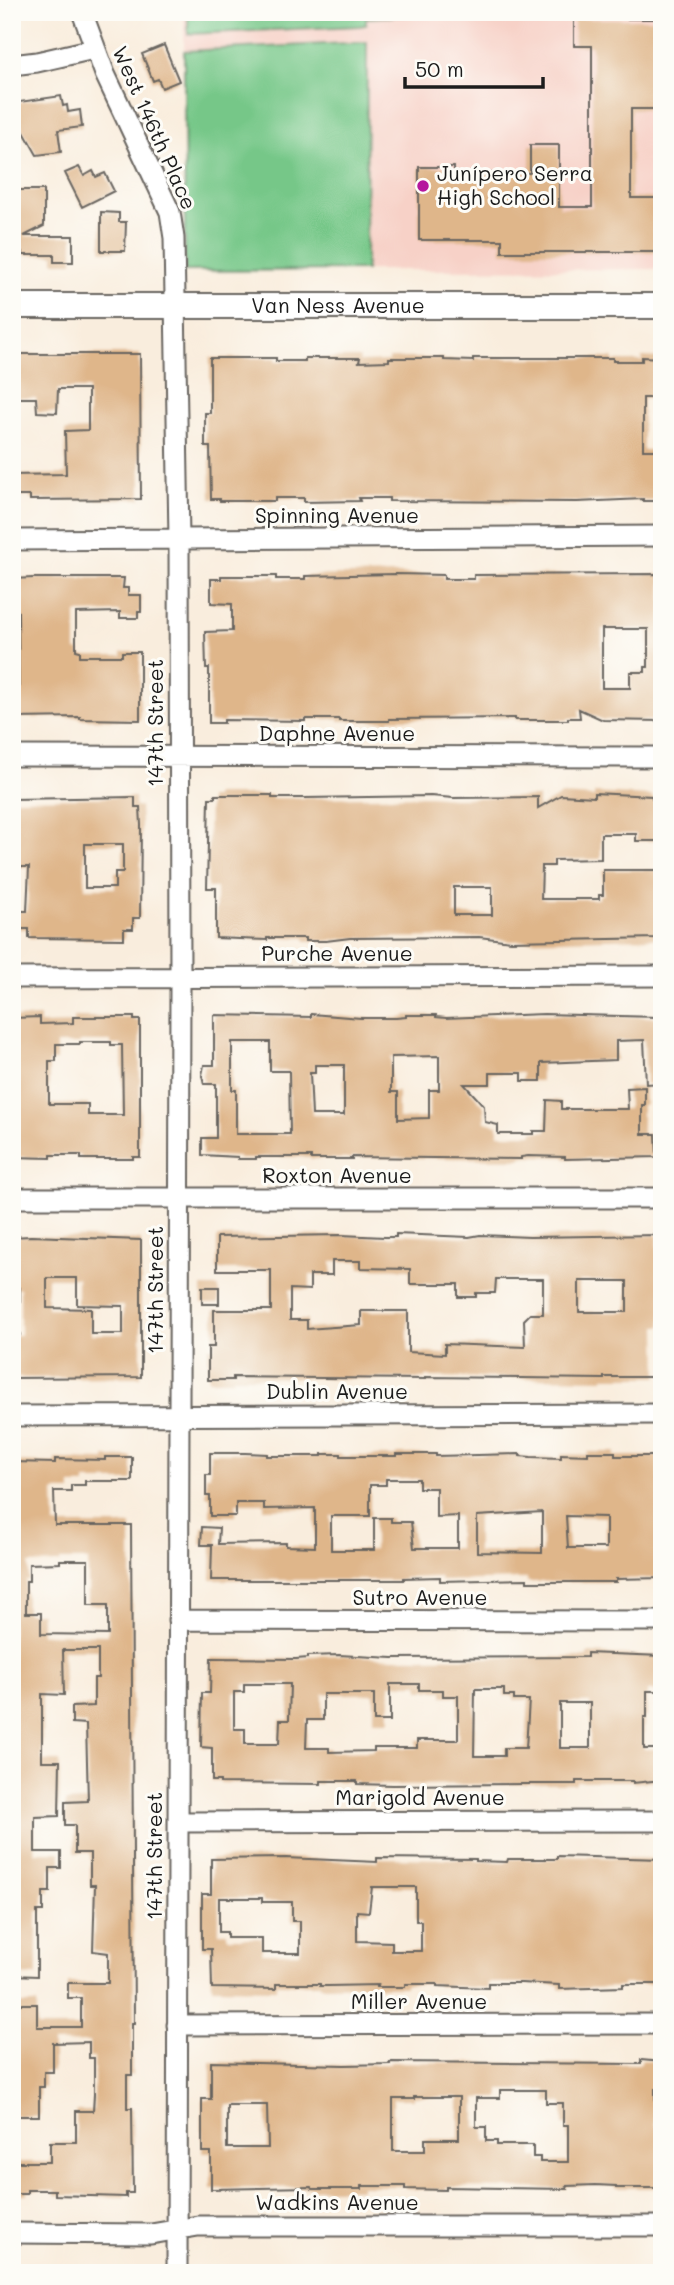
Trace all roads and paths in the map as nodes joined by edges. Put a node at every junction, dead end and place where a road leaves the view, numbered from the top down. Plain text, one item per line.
1 (82, 12) edge
2 (94, 49) junction
3 (12, 65) edge
4 (12, 306) edge
5 (177, 306) junction
6 (662, 306) edge
7 (662, 536) edge
8 (179, 539) junction
9 (12, 540) edge
10 (12, 756) edge
11 (179, 757) junction
12 (662, 757) edge
13 (662, 976) edge
14 (12, 978) edge
15 (180, 978) junction
16 (12, 1198) edge
17 (178, 1198) junction
18 (662, 1198) edge
19 (662, 1414) edge
20 (12, 1416) edge
21 (179, 1416) junction
22 (177, 1620) junction
23 (662, 1621) edge
24 (662, 1821) edge
25 (179, 1822) junction
26 (662, 2024) edge
27 (177, 2025) junction
28 (662, 2226) edge
29 (176, 2230) junction
30 (12, 2233) edge
31 (177, 2273) edge

1 - 2 street, West 146th Place
2 - 3 street
2 - 5 street, West 146th Place
4 - 5 main road, Van Ness Avenue
5 - 6 main road, Van Ness Avenue
5 - 8 street, 147th Street
7 - 8 street, Spinning Avenue
8 - 9 street, Spinning Avenue
8 - 11 street, 147th Street
10 - 11 street, Daphne Avenue
11 - 12 street, Daphne Avenue
11 - 15 street, 147th Street
13 - 15 street, Purche Avenue
14 - 15 street, Purche Avenue
15 - 17 street, 147th Street
16 - 17 street, Roxton Avenue
17 - 18 street, Roxton Avenue
17 - 21 street, 147th Street
19 - 21 street, Dublin Avenue
20 - 21 street, Dublin Avenue
21 - 22 street, 147th Street
22 - 23 street, Sutro Avenue
22 - 25 street, 147th Street
24 - 25 street, Marigold Avenue
25 - 27 street, 147th Street
26 - 27 street, Miller Avenue
27 - 29 street, 147th Street
28 - 29 street, Wadkins Avenue
29 - 30 street, Wadkins Avenue
29 - 31 street, 147th Street

